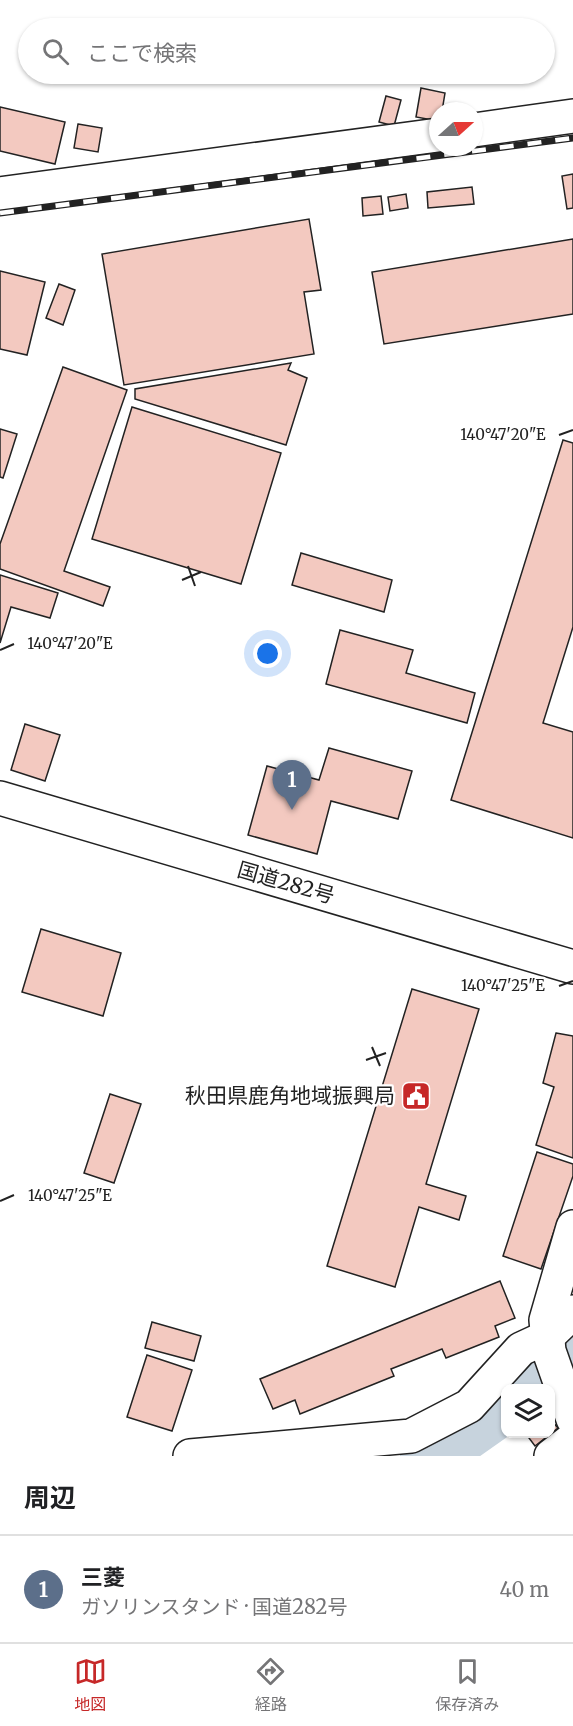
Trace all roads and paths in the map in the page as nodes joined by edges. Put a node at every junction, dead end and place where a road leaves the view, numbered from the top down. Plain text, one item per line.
1 (573, 116) edge
2 (483, 129) edge
3 (429, 136) edge
4 (0, 194) edge
5 (0, 798) edge
6 (573, 968) edge
7 (573, 1227) edge
8 (573, 1312) edge
9 (551, 1356) junction
10 (573, 1419) edge
11 (573, 1439) edge
12 (190, 1456) edge
13 (550, 1456) edge

1 - 2 main road
3 - 4 main road
5 - 6 main road, 国道282号
7 - 9 main road
8 - 9 main road
9 - 10 main road
9 - 12 main road
11 - 13 main road

